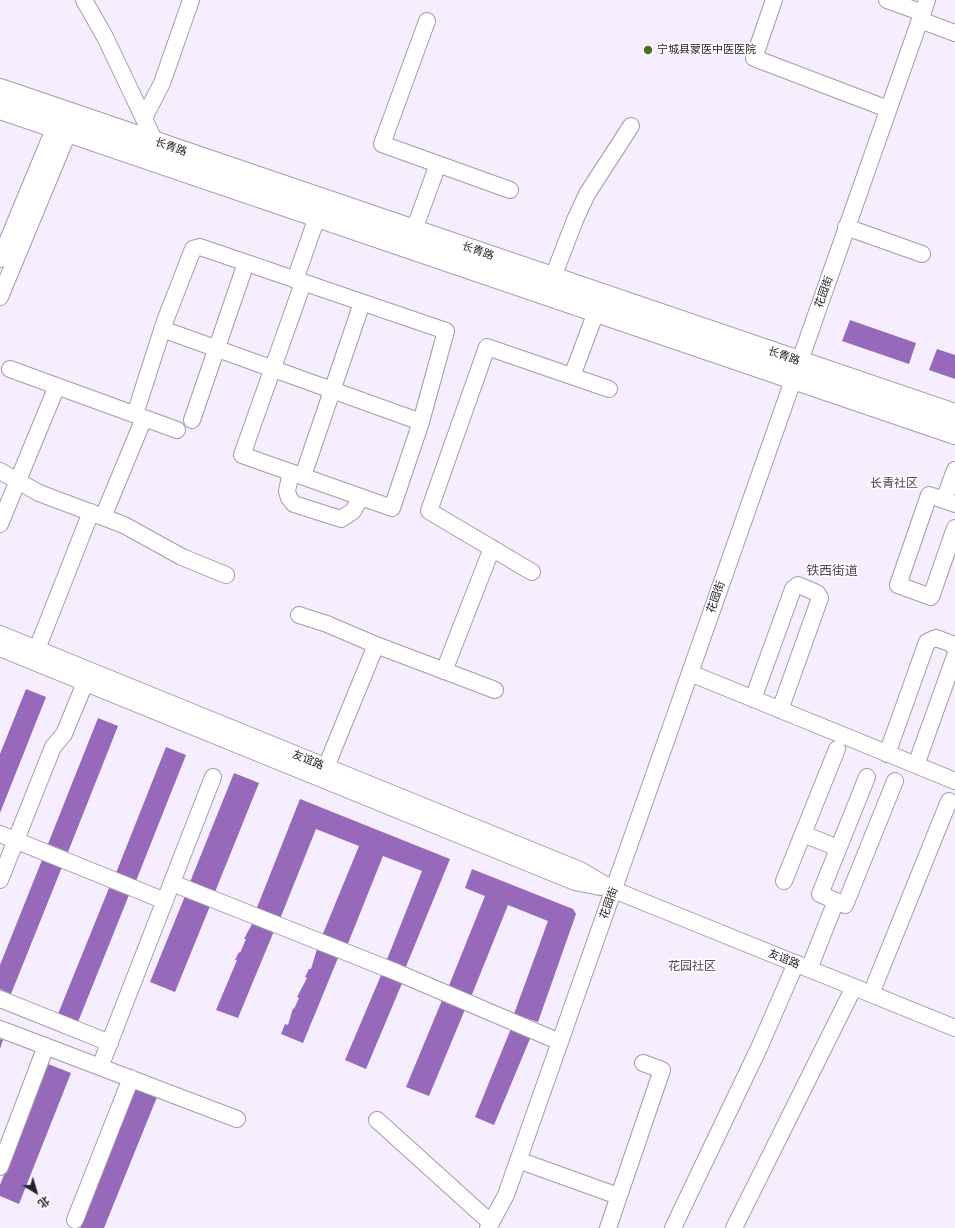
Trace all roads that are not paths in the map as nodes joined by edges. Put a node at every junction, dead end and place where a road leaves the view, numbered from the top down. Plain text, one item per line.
1 (84, 0) edge
2 (191, 0) edge
3 (774, 0) edge
4 (887, 0) edge
5 (923, 11) edge
6 (427, 21) dead end
7 (955, 33) edge
8 (0, 89) edge
9 (0, 109) edge
10 (888, 109) junction
11 (144, 118) junction
12 (65, 121) junction
13 (631, 126) dead end
14 (155, 142) junction
15 (438, 164) junction
16 (510, 190) dead end
17 (317, 217) junction
18 (846, 227) junction
19 (414, 230) junction
20 (922, 254) dead end
21 (0, 259) edge
22 (246, 263) junction
23 (553, 277) junction
24 (299, 281) junction
25 (0, 297) edge
26 (362, 303) junction
27 (596, 312) junction
28 (162, 329) junction
29 (217, 348) junction
30 (273, 368) junction
31 (10, 369) dead end
32 (796, 370) junction
33 (572, 376) junction
34 (57, 386) junction
35 (609, 389) dead end
36 (332, 390) junction
37 (141, 412) junction
38 (955, 414) edge
39 (192, 420) dead end
40 (422, 422) junction
41 (177, 430) dead end
42 (955, 434) edge
43 (955, 470) edge
44 (0, 471) edge
45 (297, 474) junction
46 (18, 482) junction
47 (361, 497) junction
48 (950, 502) edge
49 (97, 515) junction
50 (0, 524) edge
51 (955, 528) edge
52 (492, 548) junction
53 (532, 572) dead end
54 (226, 575) dead end
55 (299, 615) dead end
56 (0, 634) edge
57 (376, 645) junction
58 (0, 648) edge
59 (37, 649) junction
60 (955, 649) edge
61 (955, 656) edge
62 (444, 671) junction
63 (690, 673) junction
64 (85, 683) junction
65 (495, 690) dead end
66 (753, 699) junction
67 (780, 710) junction
68 (837, 749) dead end
69 (888, 754) junction
70 (916, 765) junction
71 (326, 767) junction
72 (213, 777) dead end
73 (867, 777) dead end
74 (955, 781) edge
75 (894, 782) dead end
76 (949, 801) dead end
77 (0, 834) edge
78 (803, 834) junction
79 (16, 840) junction
80 (838, 848) junction
81 (0, 880) edge
82 (784, 881) dead end
83 (172, 883) junction
84 (614, 890) junction
85 (165, 901) junction
86 (836, 901) junction
87 (802, 966) junction
88 (854, 987) junction
89 (871, 994) junction
90 (0, 999) edge
91 (955, 1028) edge
92 (0, 1029) edge
93 (560, 1042) junction
94 (110, 1043) junction
95 (46, 1046) junction
96 (643, 1063) dead end
97 (100, 1067) junction
98 (131, 1078) junction
99 (237, 1119) dead end
100 (377, 1120) dead end
101 (518, 1160) junction
102 (0, 1167) edge
103 (618, 1196) junction
104 (75, 1220) dead end
105 (489, 1225) edge
106 (608, 1228) edge
107 (673, 1228) edge
108 (734, 1228) edge

1 - 11 street
2 - 11 street
3 - 10 street
4 - 5 street
5 - 7 street
5 - 10 street, 花园街
6 - 15 street
8 - 12 main road, 长青路
9 - 12 main road, 长青路
10 - 18 street, 花园街
11 - 14 street
12 - 14 main road, 长青路
12 - 17 main road, 长青路
12 - 21 street
12 - 25 street
13 - 23 street
14 - 19 main road, 长青路
15 - 16 street
15 - 19 street
17 - 24 street
17 - 27 main road, 长青路
18 - 20 street
18 - 32 street, 花园街
19 - 23 main road, 长青路
22 - 24 street
22 - 28 street
22 - 29 street
23 - 32 main road, 长青路
24 - 26 street
24 - 30 street
26 - 36 street
26 - 40 street
27 - 32 main road, 长青路
27 - 33 street
28 - 29 street
28 - 37 street
29 - 30 street
29 - 39 street
30 - 36 street
30 - 45 street
31 - 34 street
32 - 38 main road, 长青路
32 - 42 main road, 长青路
32 - 63 street, 花园街
33 - 35 street
33 - 52 street
34 - 37 street
34 - 46 street
36 - 40 street
36 - 45 street
37 - 41 street
37 - 49 street
40 - 47 street
43 - 48 street
44 - 46 street
45 - 47 street
45 - 47 street
46 - 49 street
46 - 50 street
48 - 51 street
49 - 54 street
49 - 59 street
52 - 53 street
52 - 62 street
55 - 57 street
56 - 59 street, 友谊路
57 - 62 street
57 - 71 street
58 - 64 street, 友谊路
59 - 71 street, 友谊路
60 - 69 street
61 - 70 street
62 - 65 street
63 - 66 street
63 - 84 street, 花园街
64 - 79 street
64 - 84 street, 友谊路
66 - 67 street
66 - 67 street
67 - 69 street
68 - 78 street
69 - 70 street
70 - 74 street
71 - 84 street, 友谊路
72 - 83 street
73 - 80 street
75 - 86 street
76 - 89 street
77 - 79 street
78 - 80 street
78 - 82 street
79 - 81 street
79 - 85 street
80 - 86 street
83 - 85 street
83 - 93 street
84 - 87 street, 友谊路
84 - 93 street, 花园街
85 - 94 street
86 - 87 street
87 - 88 street, 友谊路
87 - 107 street
88 - 89 street, 友谊路
88 - 108 street
89 - 91 street, 友谊路
90 - 94 street
92 - 95 street
93 - 101 street, 花园街
94 - 97 street
95 - 97 street
95 - 102 street
96 - 103 street
97 - 98 street
98 - 99 street
98 - 104 street
100 - 105 street
101 - 103 street
101 - 105 street, 花园街
103 - 106 street

